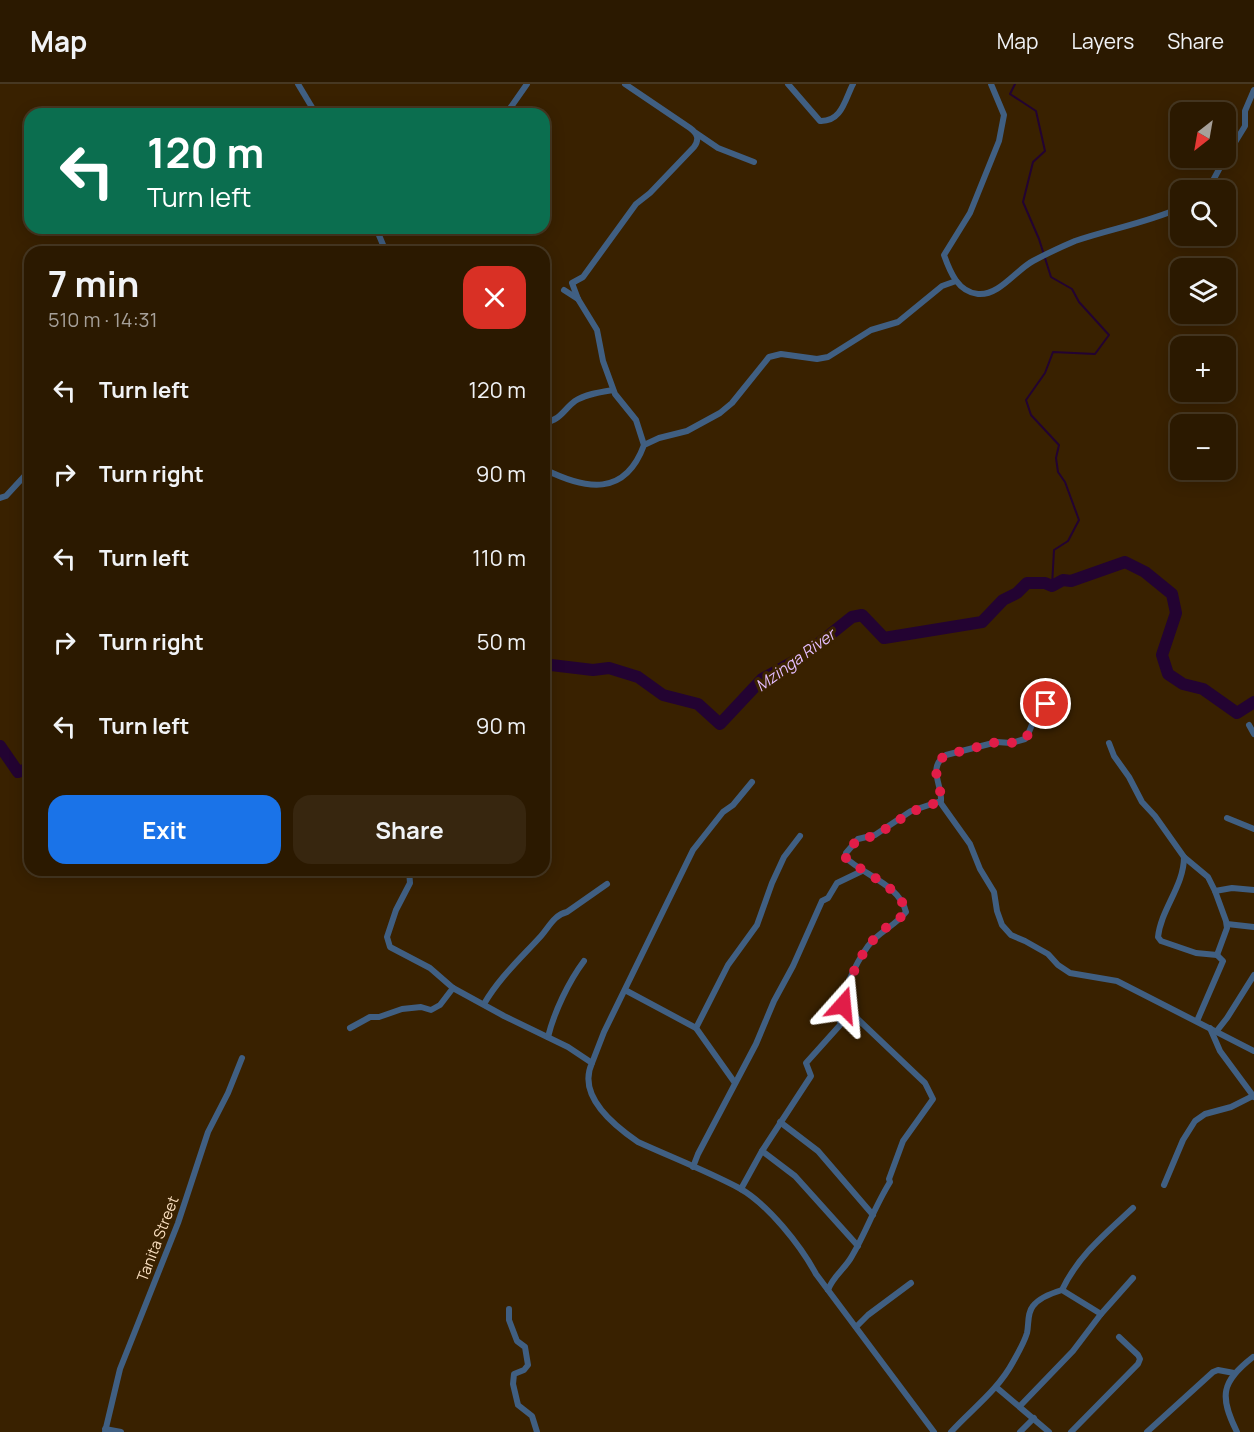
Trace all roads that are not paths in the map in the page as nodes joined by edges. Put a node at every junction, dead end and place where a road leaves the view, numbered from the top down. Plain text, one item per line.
1 (298, 84) edge
2 (527, 84) edge
3 (625, 84) edge
4 (788, 84) edge
5 (853, 84) edge
6 (991, 84) edge
7 (1254, 90) edge
8 (312, 108) edge
9 (510, 108) edge
10 (696, 132) junction
11 (1236, 140) edge
12 (754, 162) dead end
13 (1170, 213) edge
14 (956, 281) junction
15 (564, 290) dead end
16 (578, 299) junction
17 (613, 390) junction
18 (550, 420) edge
19 (644, 445) junction
20 (550, 472) edge
21 (24, 476) edge
22 (0, 498) edge
23 (1046, 704) dead end
24 (1250, 725) dead end
25 (1254, 734) edge
26 (1109, 743) dead end
27 (752, 782) dead end
28 (940, 802) junction
29 (1227, 818) dead end
30 (1254, 829) edge
31 (800, 836) dead end
32 (1184, 856) junction
33 (862, 871) junction
34 (409, 876) edge
35 (607, 884) dead end
36 (1254, 890) edge
37 (1215, 891) junction
38 (1227, 924) junction
39 (1254, 927) edge
40 (1217, 955) junction
41 (584, 960) dead end
42 (1254, 975) edge
43 (453, 988) junction
44 (625, 990) junction
45 (484, 1004) junction
46 (843, 1005) junction
47 (1197, 1021) junction
48 (350, 1028) dead end
49 (696, 1028) junction
50 (1213, 1030) junction
51 (548, 1037) junction
52 (1254, 1051) edge
53 (242, 1058) dead end
54 (592, 1063) junction
55 (735, 1083) junction
56 (1254, 1096) edge
57 (780, 1122) junction
58 (762, 1151) junction
59 (693, 1167) junction
60 (1164, 1185) dead end
61 (741, 1189) junction
62 (1133, 1208) dead end
63 (873, 1215) junction
64 (858, 1246) junction
65 (1133, 1278) dead end
66 (910, 1283) dead end
67 (828, 1290) junction
68 (1062, 1290) junction
69 (509, 1309) dead end
70 (1101, 1314) junction
71 (856, 1327) junction
72 (1119, 1337) dead end
73 (1253, 1357) edge
74 (1234, 1373) junction
75 (996, 1387) junction
76 (1020, 1406) junction
77 (1035, 1418) junction
78 (105, 1430) edge
79 (121, 1432) edge
80 (537, 1432) edge
81 (934, 1432) edge
82 (951, 1432) edge
83 (1020, 1432) edge
84 (1049, 1432) edge
85 (1071, 1432) edge
86 (1147, 1432) edge
87 (1237, 1432) edge

1 - 8 street
2 - 9 street
3 - 10 street
4 - 5 street
6 - 14 street
7 - 11 street
10 - 12 street
10 - 16 street
13 - 14 street
14 - 19 street
15 - 16 street
16 - 17 street
17 - 18 street
17 - 19 street
19 - 20 street
21 - 22 street
23 - 28 street
24 - 25 street
26 - 32 street
27 - 44 street
28 - 33 street
28 - 47 street
29 - 30 street
31 - 49 street
32 - 37 street
32 - 40 street
33 - 46 street
33 - 55 street
34 - 43 street
35 - 45 street
36 - 37 street
37 - 38 street
38 - 39 street
38 - 40 street
40 - 47 street
41 - 51 street
42 - 50 street
43 - 45 street
43 - 48 street
44 - 49 street
44 - 54 street
45 - 51 street
46 - 57 street
46 - 63 street
47 - 50 street
49 - 55 street
50 - 52 street
50 - 56 street
51 - 54 street
53 - 78 street, Tanita Street
54 - 59 street
55 - 59 street
56 - 60 street
57 - 58 street
57 - 63 street
58 - 61 street
58 - 64 street
59 - 61 street
61 - 67 street
62 - 68 street
63 - 64 street
64 - 67 street
65 - 70 street
66 - 71 street
67 - 71 street
68 - 70 street
68 - 75 street
69 - 80 street
70 - 76 street
71 - 81 street
72 - 85 street
73 - 74 street
74 - 86 street
74 - 87 street
75 - 76 street
75 - 82 street
76 - 77 street
77 - 83 street
77 - 84 street
78 - 79 street

